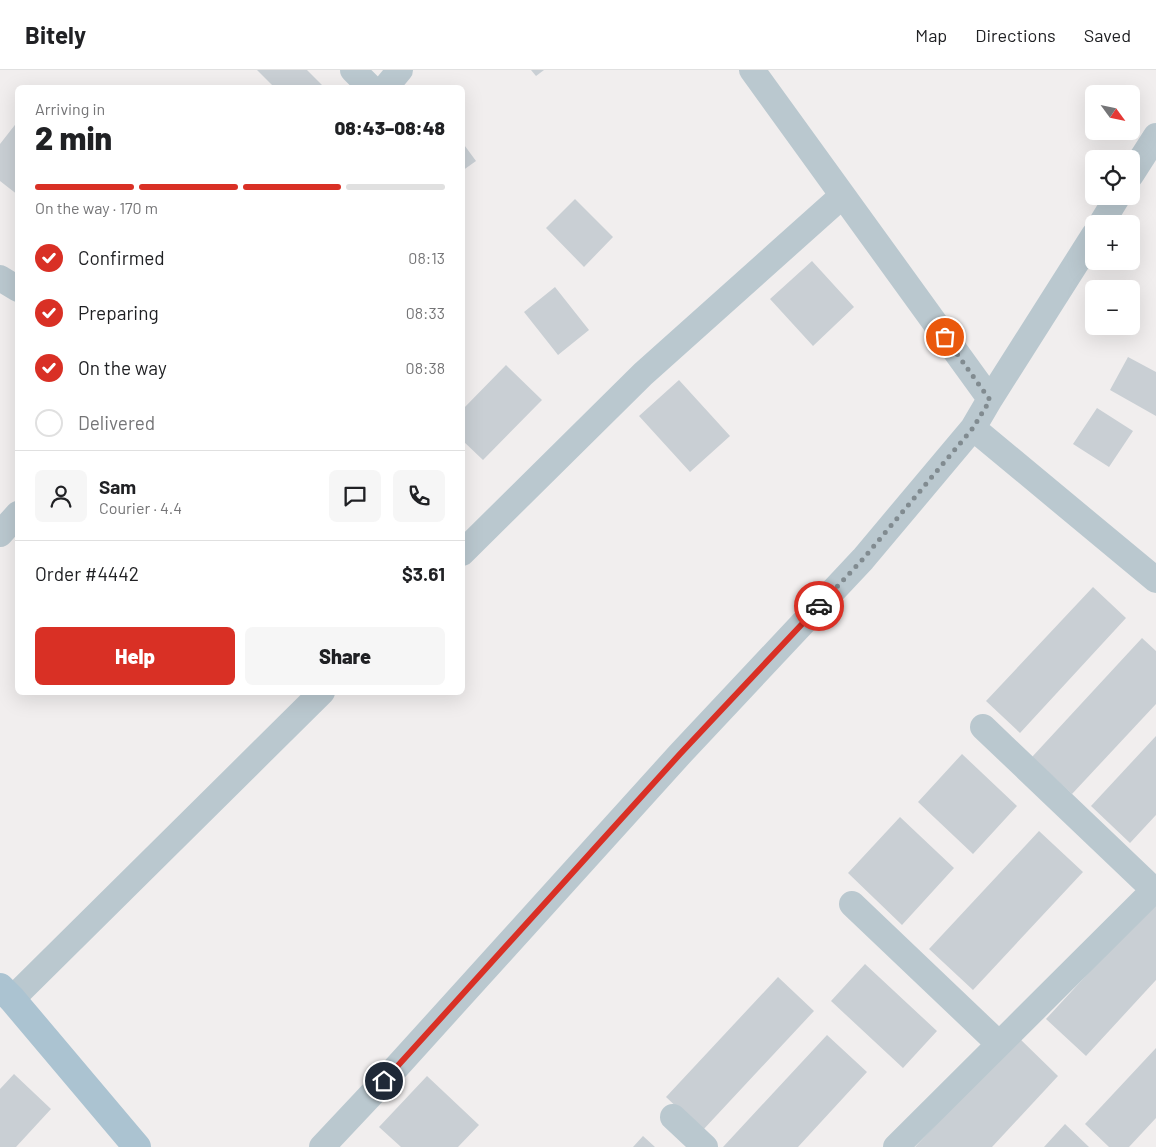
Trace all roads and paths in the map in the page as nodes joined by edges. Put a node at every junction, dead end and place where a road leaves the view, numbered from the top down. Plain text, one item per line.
1 (353, 70) edge
2 (400, 70) edge
3 (752, 70) edge
4 (368, 85) edge
5 (388, 85) edge
6 (1156, 136) edge
7 (1140, 161) edge
8 (842, 196) junction
9 (1085, 249) edge
10 (0, 278) edge
11 (15, 287) edge
12 (990, 400) junction
13 (973, 428) junction
14 (15, 517) edge
15 (0, 534) edge
16 (465, 550) edge
17 (1156, 580) edge
18 (319, 695) edge
19 (983, 727) dead end
20 (1155, 889) edge
21 (852, 904) dead end
22 (6, 993) edge
23 (999, 1044) junction
24 (673, 1118) dead end
25 (137, 1147) edge
26 (322, 1147) edge
27 (704, 1147) edge
28 (896, 1147) edge

1 - 4 street
2 - 5 street
3 - 8 street
6 - 7 street
8 - 12 street
8 - 16 street
9 - 12 street
10 - 11 street
12 - 13 street
13 - 17 street
13 - 26 street
14 - 15 street
18 - 22 street
19 - 20 street
20 - 23 street
21 - 23 street
22 - 25 main road
23 - 28 street
24 - 27 street

